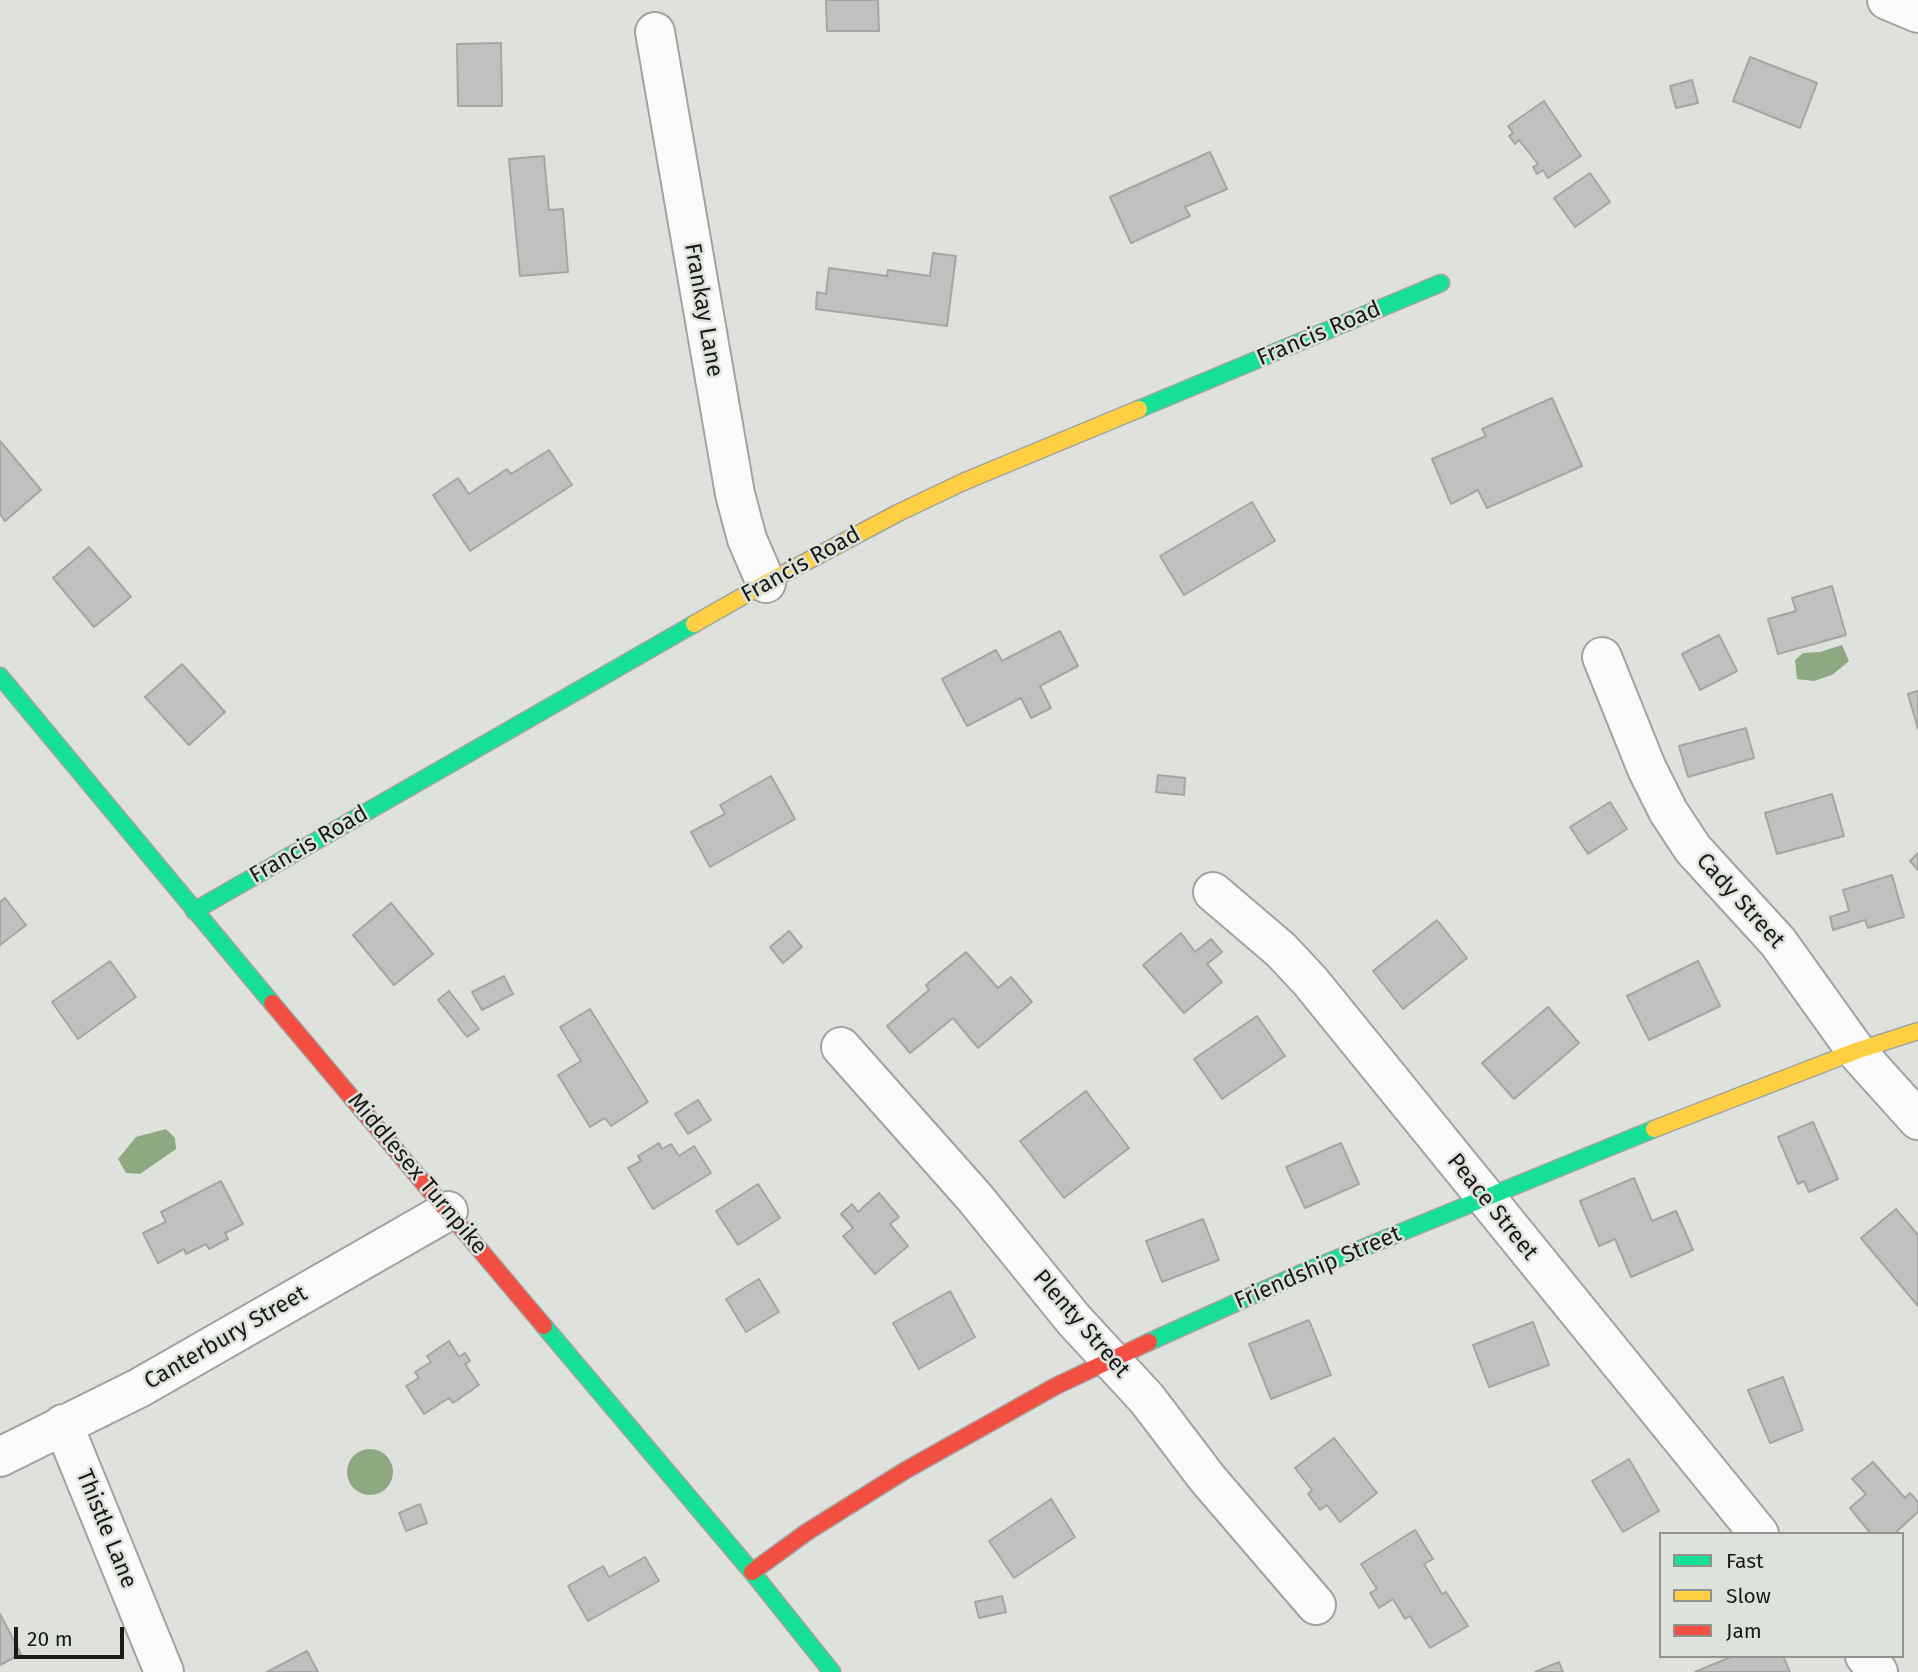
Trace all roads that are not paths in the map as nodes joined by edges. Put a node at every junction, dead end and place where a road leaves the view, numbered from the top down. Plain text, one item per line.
1 (1887, 0) edge
2 (1918, 13) edge
3 (655, 32) dead end
4 (1441, 283) dead end
5 (766, 583) junction
6 (1602, 657) dead end
7 (0, 676) edge
8 (1213, 892) dead end
9 (194, 911) junction
10 (1918, 1031) edge
11 (841, 1047) dead end
12 (1856, 1051) junction
13 (1918, 1120) edge
14 (1485, 1199) junction
15 (449, 1211) junction
16 (1110, 1359) junction
17 (63, 1424) junction
18 (0, 1457) edge
19 (1757, 1532) edge
20 (752, 1572) junction
21 (1316, 1605) dead end
22 (1867, 1658) edge
23 (164, 1672) edge
24 (832, 1672) edge
25 (1878, 1672) edge

1 - 2 street
3 - 5 street, Frankay Lane
4 - 5 street, Francis Road
5 - 9 street, Francis Road
6 - 12 street, Cady Street
7 - 9 street, Middlesex Turnpike
8 - 14 street, Peace Street
9 - 15 street, Middlesex Turnpike
10 - 12 street, Friendship Street
11 - 16 street, Plenty Street
12 - 13 street, Cady Street
12 - 14 street, Friendship Street
14 - 16 street, Friendship Street
14 - 19 street, Peace Street
15 - 17 street, Canterbury Street
15 - 20 street, Middlesex Turnpike
16 - 20 street, Friendship Street
16 - 21 street, Plenty Street
17 - 18 street, Canterbury Street
17 - 23 street, Thistle Lane
20 - 24 street, Middlesex Turnpike
22 - 25 street

